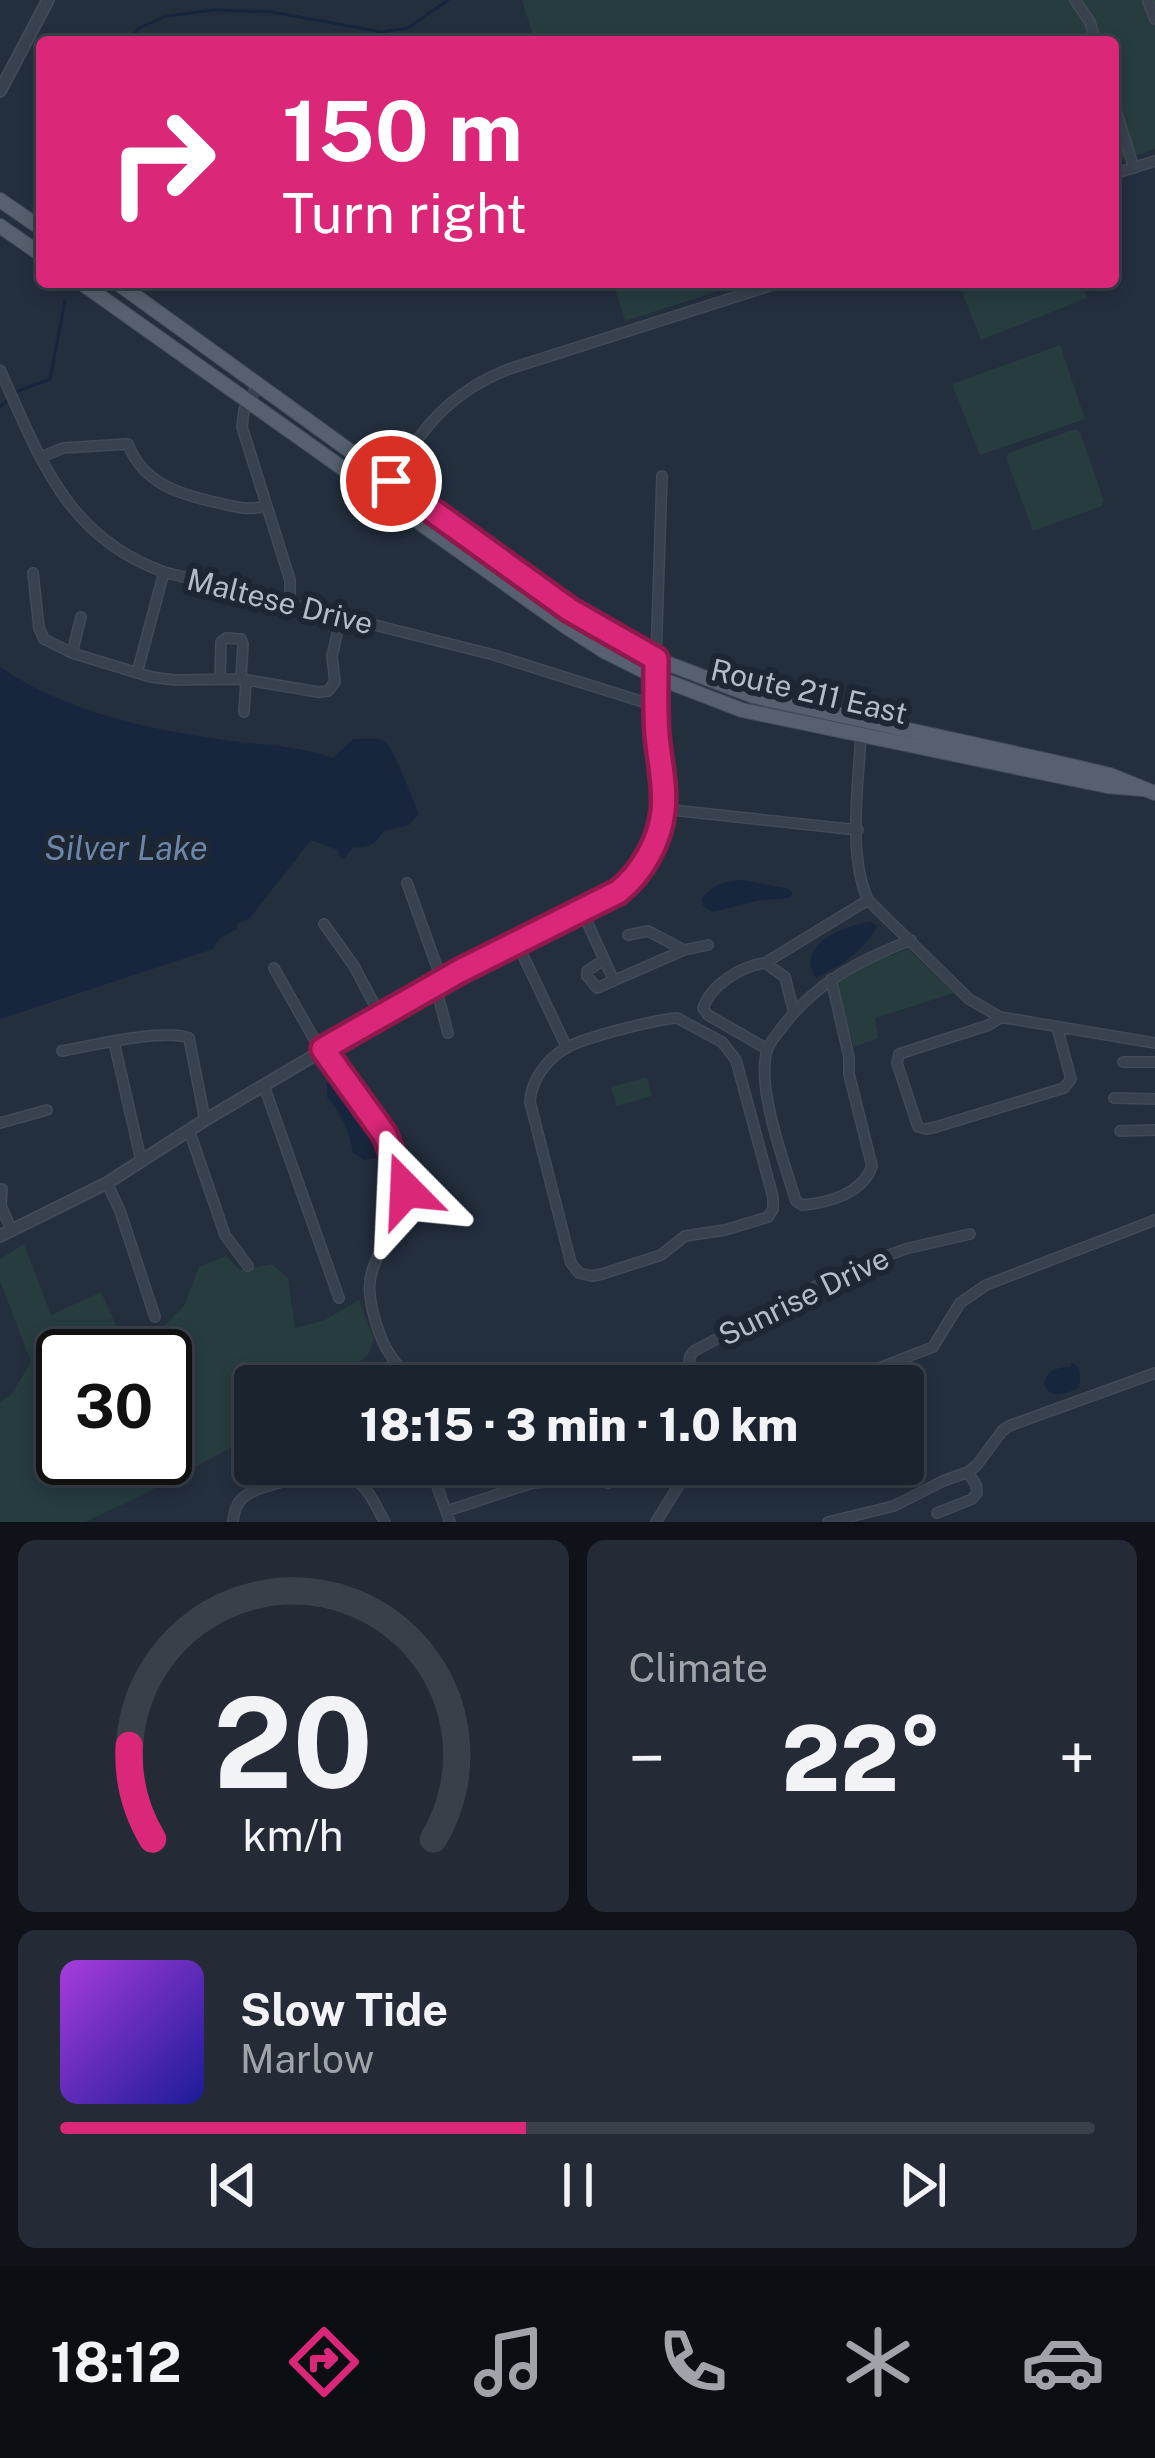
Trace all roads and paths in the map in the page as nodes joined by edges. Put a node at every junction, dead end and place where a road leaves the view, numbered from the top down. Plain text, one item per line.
1 (47, 0) edge
2 (1075, 0) edge
3 (1148, 2) edge
4 (1155, 19) edge
5 (1094, 36) edge
6 (0, 91) edge
7 (1119, 120) edge
8 (1155, 161) edge
9 (1134, 168) junction
10 (1119, 172) edge
11 (0, 200) edge
12 (36, 225) edge
13 (0, 226) edge
14 (36, 251) edge
15 (89, 288) edge
16 (124, 288) edge
17 (763, 288) edge
18 (0, 370) edge
19 (258, 385) junction
20 (249, 400) junction
21 (41, 457) junction
22 (662, 476) dead end
23 (391, 481) junction
24 (382, 496) junction
25 (266, 506) junction
26 (164, 572) junction
27 (33, 573) dead end
28 (290, 604) junction
29 (341, 616) junction
30 (81, 617) dead end
31 (72, 653) junction
32 (656, 659) junction
33 (137, 673) junction
34 (656, 677) junction
35 (220, 679) junction
36 (244, 680) junction
37 (656, 706) junction
38 (244, 712) dead end
39 (861, 728) junction
40 (1149, 791) edge
41 (664, 809) junction
42 (858, 830) junction
43 (407, 883) dead end
44 (868, 900) junction
45 (582, 911) junction
46 (324, 924) dead end
47 (628, 935) dead end
48 (910, 940) junction
49 (518, 943) junction
50 (708, 945) dead end
51 (684, 950) junction
52 (604, 960) junction
53 (765, 963) junction
54 (274, 968) dead end
55 (831, 979) junction
56 (614, 981) junction
57 (438, 982) junction
58 (794, 1013) junction
59 (381, 1017) junction
60 (1000, 1017) junction
61 (1057, 1027) junction
62 (448, 1033) dead end
63 (115, 1042) junction
64 (1155, 1043) edge
65 (567, 1048) junction
66 (767, 1049) junction
67 (322, 1050) junction
68 (62, 1051) dead end
69 (1123, 1062) dead end
70 (1155, 1062) edge
71 (264, 1086) junction
72 (1114, 1098) dead end
73 (1155, 1100) edge
74 (47, 1110) dead end
75 (205, 1120) junction
76 (0, 1123) edge
77 (189, 1130) junction
78 (1155, 1130) edge
79 (1120, 1131) dead end
80 (141, 1160) junction
81 (106, 1184) junction
82 (2, 1189) edge
83 (1155, 1220) edge
84 (6, 1232) edge
85 (970, 1234) dead end
86 (248, 1266) dead end
87 (339, 1298) dead end
88 (155, 1317) dead end
89 (398, 1365) edge
90 (689, 1365) edge
91 (881, 1365) edge
92 (1155, 1373) edge
93 (968, 1472) junction
94 (437, 1485) edge
95 (527, 1485) edge
96 (679, 1485) edge
97 (937, 1513) dead end
98 (448, 1516) edge
99 (857, 1518) edge
100 (233, 1522) edge
101 (385, 1522) edge
102 (656, 1522) edge
103 (828, 1522) edge

1 - 6 street
2 - 5 street
3 - 4 street
7 - 9 street
8 - 9 street
9 - 10 street
11 - 12 main road
13 - 14 main road
15 - 20 main road, Route 211 East
16 - 19 main road, Route 211 East
17 - 23 street
18 - 21 street, Maltese Drive
19 - 20 street
19 - 23 main road, Route 211 East
20 - 24 main road, Route 211 East
20 - 25 street
21 - 25 street
21 - 26 street, Maltese Drive
22 - 32 street
23 - 24 street
23 - 32 main road, Route 211 East
24 - 34 main road, Route 211 East
25 - 28 street
26 - 28 street, Maltese Drive
26 - 33 street
27 - 31 street
28 - 29 street, Maltese Drive
29 - 36 street
29 - 37 street, Maltese Drive
30 - 31 street
31 - 33 street
32 - 34 street
32 - 39 main road, Route 211 East
33 - 35 street
34 - 37 street
34 - 39 main road, Route 211 East
35 - 36 street
35 - 36 street
36 - 38 street
37 - 41 street
39 - 40 main road, Route 211 East
39 - 42 street
41 - 42 street
41 - 45 street
42 - 44 street
43 - 57 street
44 - 48 street
44 - 53 street
45 - 49 street
45 - 52 street
46 - 59 street
47 - 51 street
48 - 55 street
48 - 60 street
49 - 57 street
49 - 65 street
50 - 51 street
51 - 56 street
52 - 56 street
52 - 56 street
53 - 58 street
53 - 66 street
54 - 67 street
55 - 58 street
55 - 66 street
57 - 59 street
57 - 62 street
58 - 66 street
59 - 67 street
60 - 61 street
60 - 61 street
61 - 64 street
63 - 68 street
63 - 75 street
63 - 80 street
65 - 65 street
67 - 71 street
67 - 89 street
69 - 70 street
71 - 75 street
71 - 87 street
72 - 73 street
74 - 76 street
75 - 77 street
77 - 80 street
77 - 86 street
78 - 79 street
80 - 81 street
81 - 84 street
81 - 88 street
82 - 84 street
83 - 91 street
85 - 90 street, Sunrise Drive
92 - 93 street
93 - 97 street
93 - 99 street
94 - 98 street
95 - 98 street
96 - 102 street
99 - 103 street
100 - 101 street

